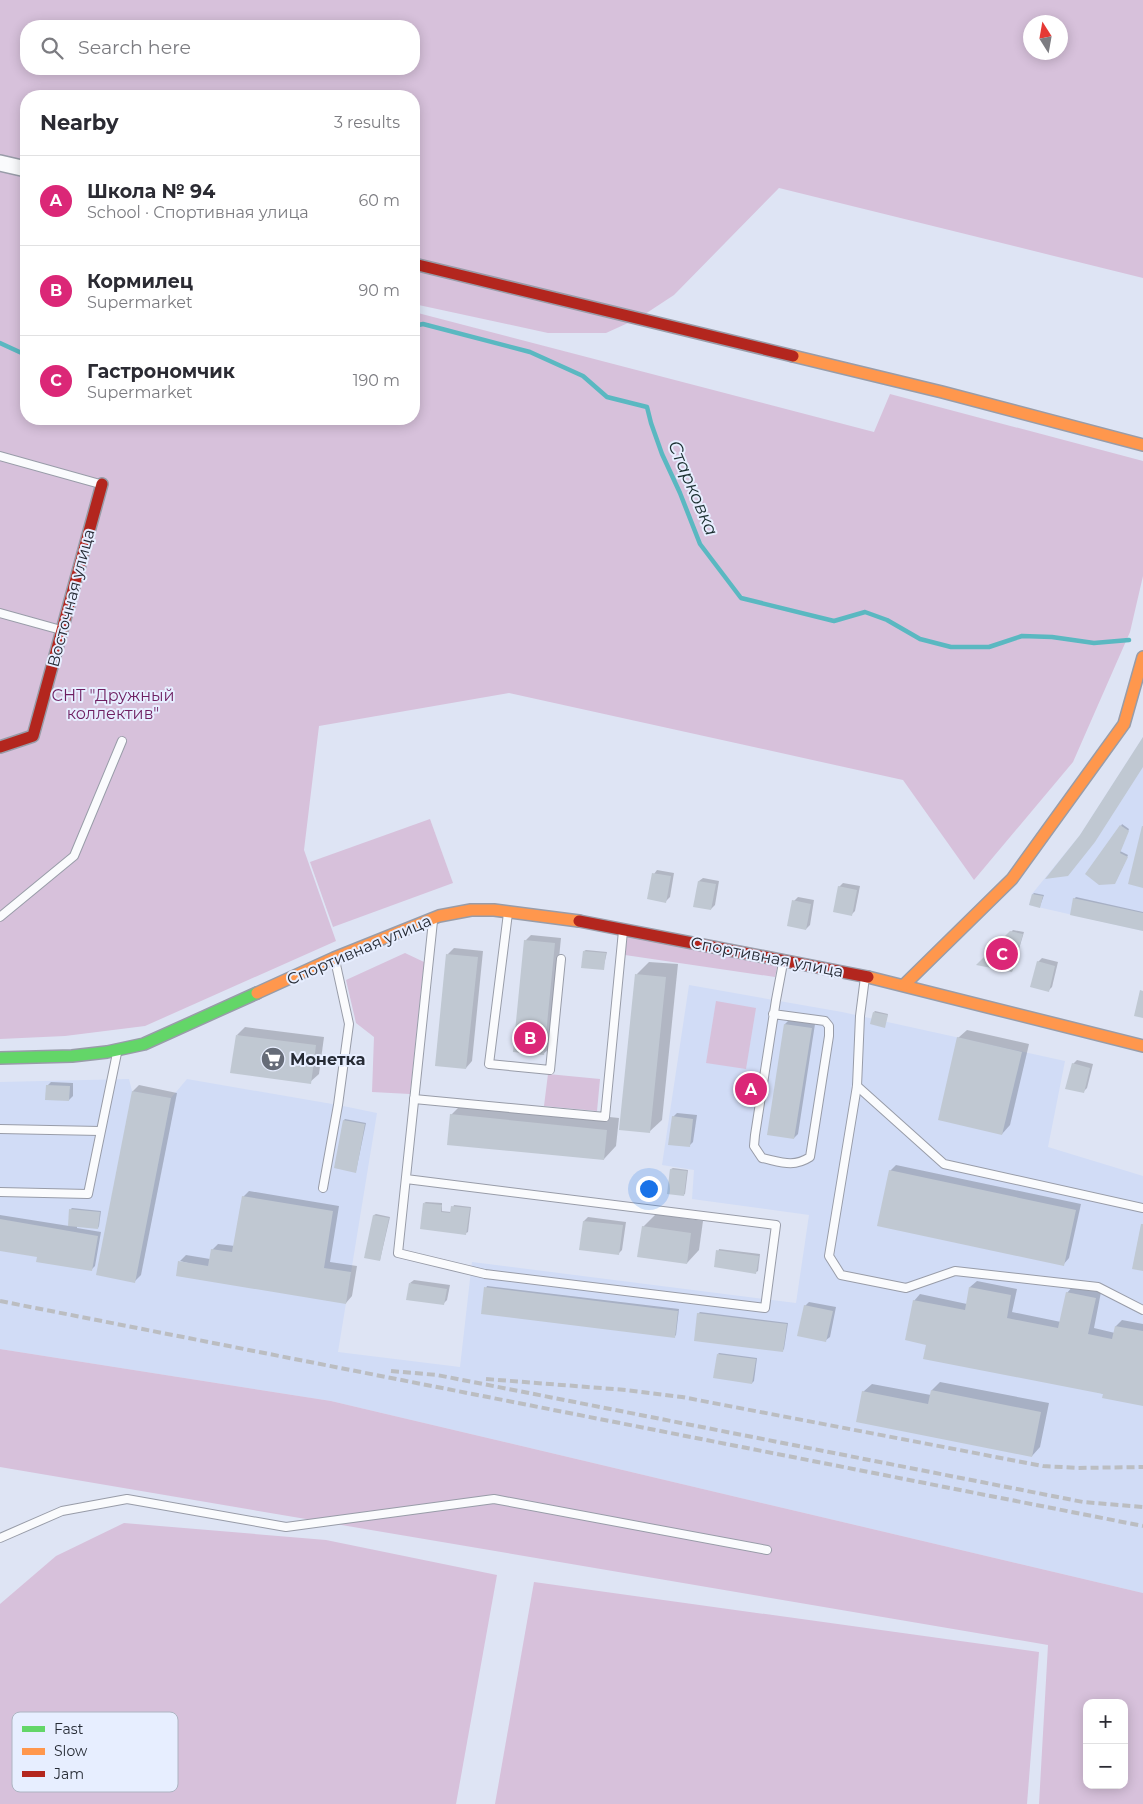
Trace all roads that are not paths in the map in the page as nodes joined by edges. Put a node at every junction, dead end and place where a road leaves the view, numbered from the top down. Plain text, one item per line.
1 (0, 163) edge
2 (20, 168) edge
3 (420, 265) edge
4 (1143, 446) edge
5 (0, 456) edge
6 (102, 484) joint
7 (0, 614) edge
8 (62, 631) junction
9 (1143, 657) edge
10 (122, 741) dead end
11 (0, 747) edge
12 (508, 911) junction
13 (0, 917) edge
14 (433, 918) junction
15 (623, 929) junction
16 (334, 958) junction
17 (561, 959) dead end
18 (783, 961) junction
19 (865, 977) junction
20 (904, 985) junction
21 (774, 1014) junction
22 (1143, 1046) edge
23 (117, 1051) junction
24 (0, 1058) edge
25 (857, 1086) junction
26 (414, 1099) junction
27 (0, 1129) edge
28 (100, 1131) junction
29 (406, 1179) junction
30 (323, 1188) dead end
31 (0, 1192) edge
32 (1143, 1208) edge
33 (1143, 1310) edge
34 (0, 1538) edge
35 (767, 1550) dead end

1 - 2 street
3 - 4 street
5 - 6 lane
6 - 8 street, Восточная улица
7 - 8 lane
8 - 11 street, Восточная улица
9 - 20 street
10 - 13 lane
12 - 14 street, Спортивная улица
12 - 15 street, Спортивная улица
12 - 17 lane
14 - 16 street, Спортивная улица
14 - 26 lane
15 - 18 street, Спортивная улица
15 - 26 lane
16 - 23 street, Спортивная улица
16 - 30 lane
18 - 19 street, Спортивная улица
18 - 21 lane
19 - 20 street, Спортивная улица
19 - 25 lane
20 - 22 street, Спортивная улица
21 - 21 lane
23 - 24 street, Спортивная улица
23 - 28 lane
25 - 32 lane
25 - 33 lane
26 - 29 lane
27 - 28 lane
28 - 31 lane
29 - 29 lane
34 - 35 lane

